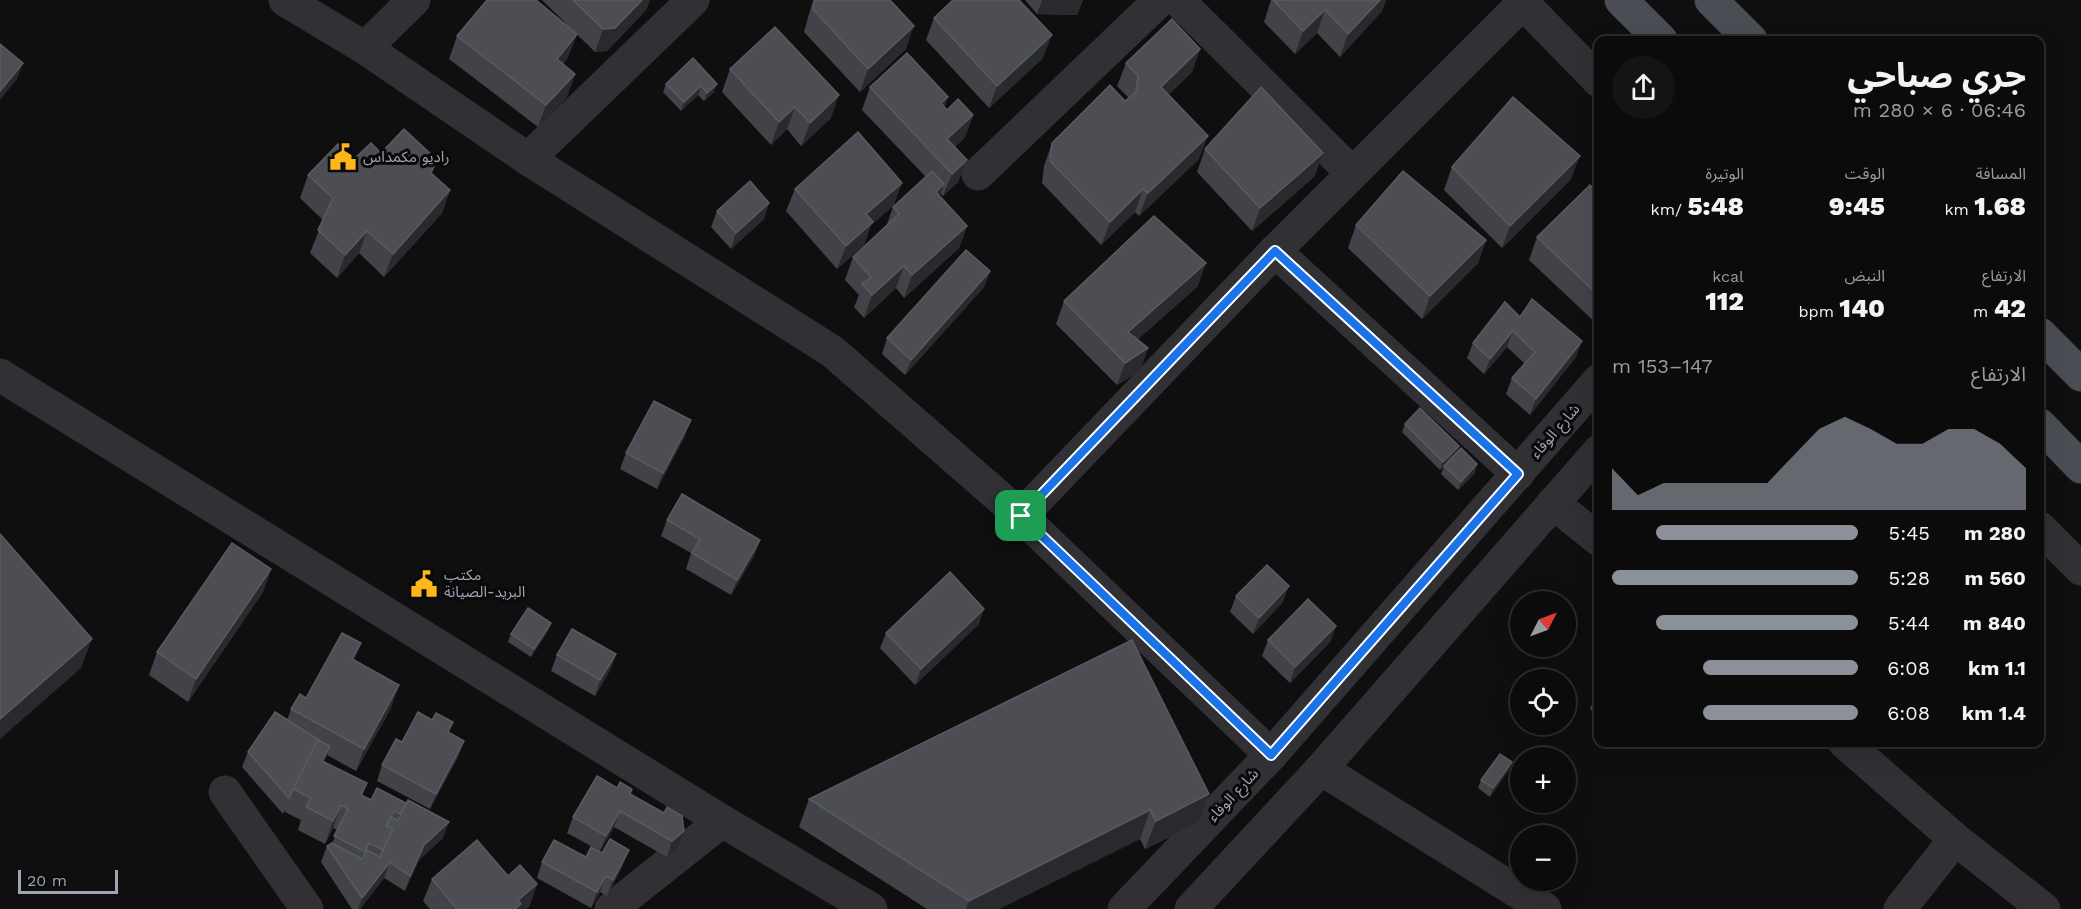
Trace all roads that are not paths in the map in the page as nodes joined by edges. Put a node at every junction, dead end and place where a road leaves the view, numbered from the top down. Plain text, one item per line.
1 (285, 0) edge
2 (414, 0) edge
3 (693, 0) edge
4 (1160, 0) edge
5 (1178, 0) edge
6 (1621, 0) edge
7 (1711, 0) edge
8 (1522, 2) edge
9 (1657, 36) edge
10 (1747, 36) edge
11 (364, 48) junction
12 (1594, 76) edge
13 (528, 159) junction
14 (1352, 173) junction
15 (978, 174) dead end
16 (1275, 251) junction
17 (2044, 338) edge
18 (0, 375) edge
19 (2081, 375) edge
20 (1594, 386) edge
21 (2044, 429) edge
22 (1594, 457) edge
23 (2081, 467) edge
24 (1518, 474) junction
25 (1553, 503) junction
26 (1021, 516) junction
27 (2044, 532) edge
28 (1594, 536) edge
29 (2081, 569) edge
30 (1850, 747) edge
31 (1271, 755) junction
32 (1321, 769) junction
33 (225, 792) dead end
34 (722, 821) junction
35 (1955, 839) junction
36 (307, 909) edge
37 (611, 909) edge
38 (871, 909) edge
39 (1124, 909) edge
40 (1191, 909) edge
41 (1545, 909) edge
42 (1900, 909) edge
43 (2044, 909) edge

1 - 11 street
2 - 11 street
3 - 13 street
4 - 15 street
5 - 14 street
6 - 9 main road
7 - 10 main road
8 - 12 street
8 - 14 street
11 - 13 street
13 - 26 street
14 - 16 street
16 - 24 street
16 - 26 street
17 - 19 main road
18 - 34 street
20 - 24 street, شارع الوفاء
21 - 23 main road
22 - 25 street
24 - 31 street, شارع الوفاء
25 - 28 street
25 - 32 street
26 - 31 street
27 - 29 street
30 - 35 street
31 - 39 street, شارع الوفاء
32 - 40 street
32 - 41 street
33 - 36 street
34 - 37 street
34 - 38 street
35 - 42 street
35 - 43 street

